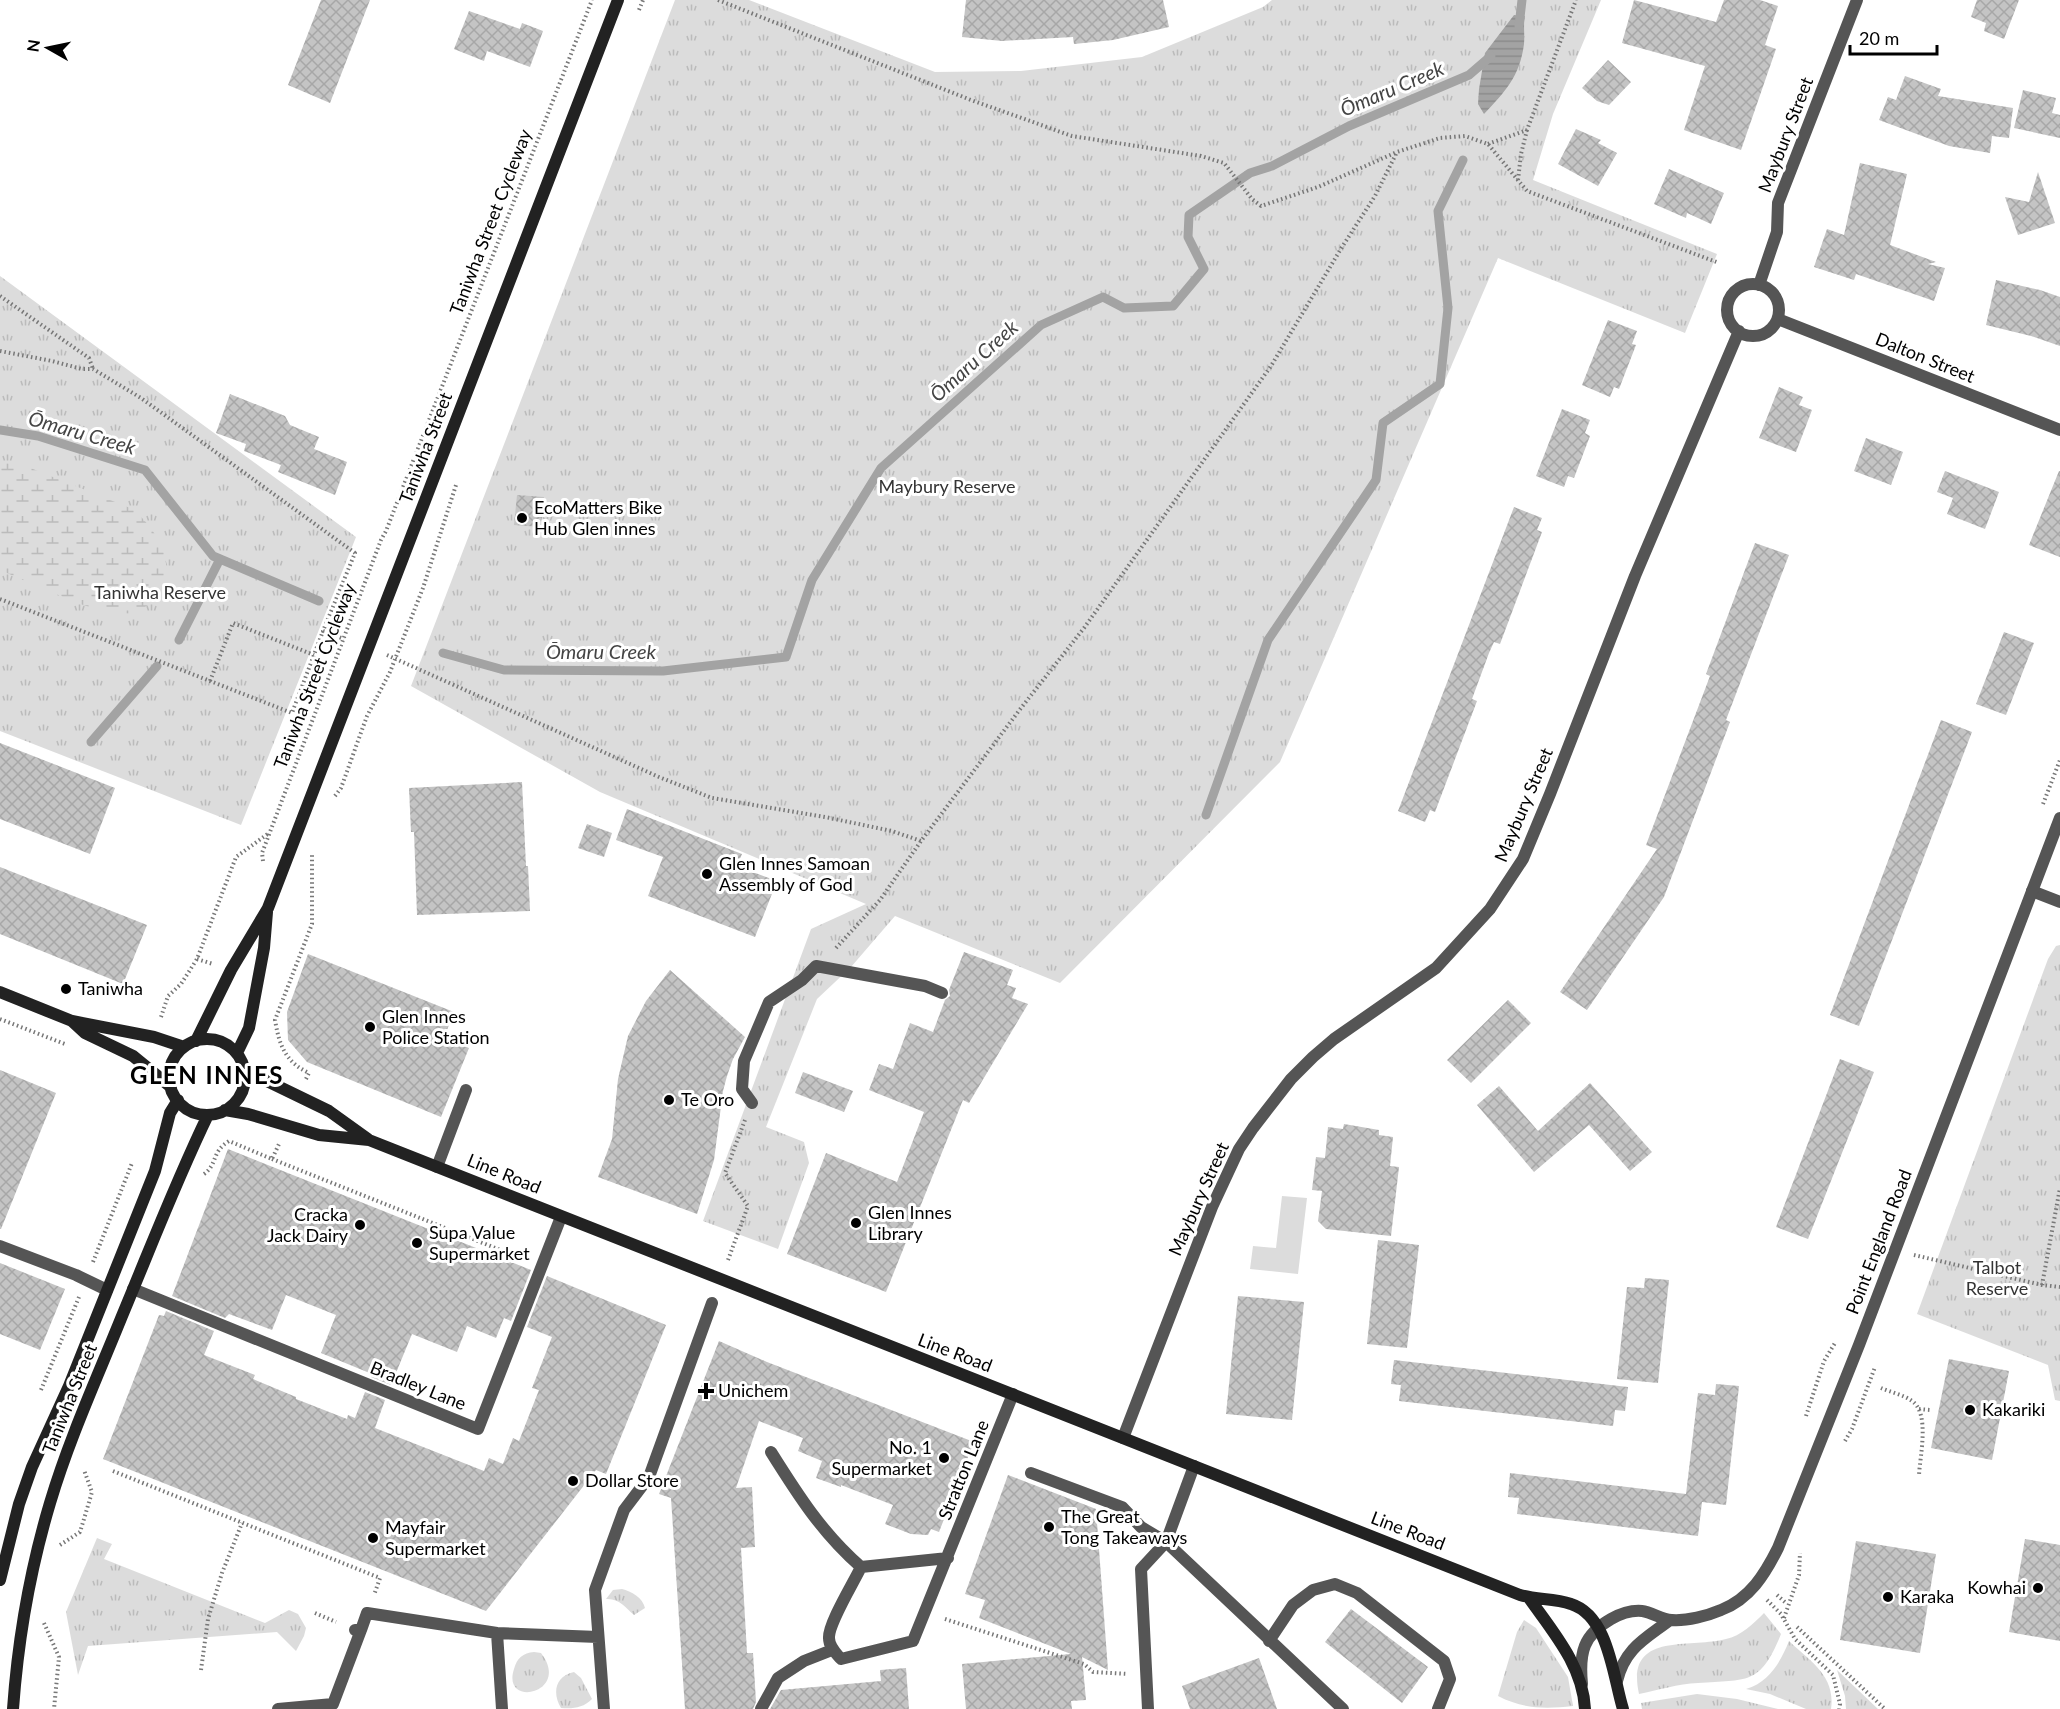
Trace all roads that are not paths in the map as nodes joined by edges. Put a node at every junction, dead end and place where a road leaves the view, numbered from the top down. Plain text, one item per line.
1 (618, 0) edge
2 (1857, 0) edge
3 (1759, 285) junction
4 (1778, 319) junction
5 (1739, 331) junction
6 (2060, 430) edge
7 (2060, 818) edge
8 (2032, 891) junction
9 (2060, 902) edge
10 (268, 908) junction
11 (0, 992) edge
12 (942, 993) dead end
13 (72, 1021) junction
14 (196, 1041) junction
15 (184, 1047) junction
16 (237, 1053) junction
17 (245, 1074) junction
18 (171, 1088) junction
19 (466, 1090) dead end
20 (178, 1100) junction
21 (752, 1103) dead end
22 (225, 1110) junction
23 (208, 1115) junction
24 (369, 1140) junction
25 (436, 1167) junction
26 (561, 1217) junction
27 (0, 1246) edge
28 (133, 1289) junction
29 (107, 1290) junction
30 (712, 1303) dead end
31 (1013, 1395) junction
32 (1123, 1438) junction
33 (771, 1452) dead end
34 (1194, 1466) junction
35 (1032, 1473) dead end
36 (1166, 1542) junction
37 (948, 1558) junction
38 (861, 1567) junction
39 (0, 1580) edge
40 (1529, 1598) junction
41 (1670, 1620) junction
42 (1597, 1627) junction
43 (497, 1633) junction
44 (598, 1637) junction
45 (1269, 1641) junction
46 (832, 1650) junction
47 (1617, 1681) junction
48 (1582, 1686) junction
49 (13, 1709) edge
50 (278, 1709) edge
51 (502, 1709) edge
52 (604, 1709) edge
53 (761, 1709) edge
54 (1148, 1709) edge
55 (1343, 1709) edge
56 (1438, 1709) edge
57 (1586, 1709) edge
58 (1623, 1709) edge

1 - 10 main road, Taniwha Street
2 - 3 street, Maybury Street
3 - 4 street
3 - 5 street
4 - 5 street
4 - 6 street, Dalton Street
5 - 32 street, Maybury Street
7 - 8 street, Point England Road
8 - 9 street
8 - 41 street, Point England Road
10 - 14 main road, Taniwha Street
10 - 16 main road, Taniwha Street
11 - 13 main road
12 - 21 street
13 - 15 main road
13 - 18 main road
14 - 15 main road
14 - 16 main road
15 - 18 main road
16 - 17 main road
17 - 22 main road
17 - 24 main road, Line Road
18 - 20 main road
19 - 25 street
20 - 23 main road
20 - 29 main road, Taniwha Street
22 - 23 main road
22 - 24 main road, Line Road
23 - 28 main road, Taniwha Street
24 - 25 main road, Line Road
25 - 26 main road, Line Road
26 - 28 street, Bradley Lane
26 - 31 main road, Line Road
27 - 29 street
28 - 49 main road, Taniwha Street
29 - 39 main road, Taniwha Street
30 - 44 street
31 - 32 main road, Line Road
31 - 37 street, Stratton Lane
32 - 34 main road, Line Road
33 - 38 street
34 - 36 street
34 - 40 main road, Line Road
35 - 36 street
36 - 45 street
36 - 54 street
37 - 38 street
37 - 46 street, Stratton Lane
38 - 46 street
40 - 42 main road, Line Road
40 - 48 main road
41 - 42 street, Point England Road
41 - 47 street, Point England Road
42 - 47 main road
42 - 48 street
43 - 44 street
43 - 50 street
43 - 51 street
44 - 52 street
45 - 55 street
45 - 56 street
46 - 53 street
47 - 58 main road
48 - 57 main road

